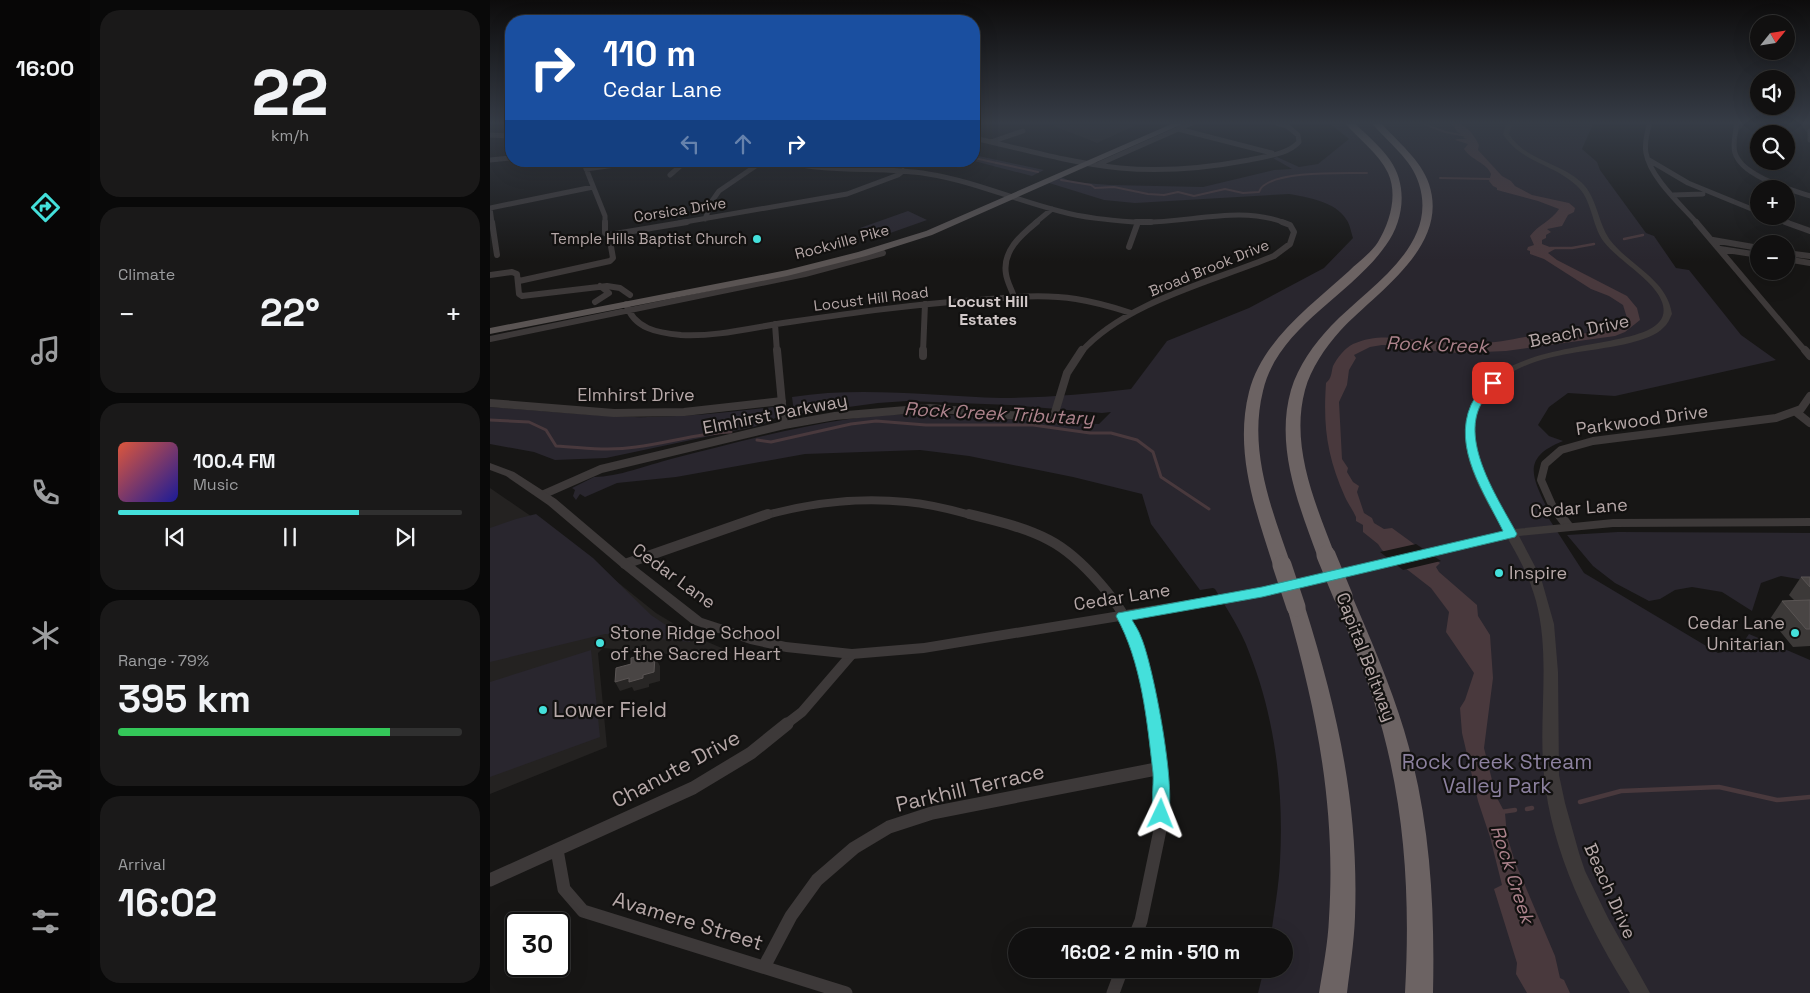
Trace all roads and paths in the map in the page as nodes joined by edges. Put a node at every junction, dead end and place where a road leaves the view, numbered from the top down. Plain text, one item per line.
1 (586, 168) edge
2 (678, 168) edge
3 (753, 168) edge
4 (833, 168) edge
5 (1057, 168) edge
6 (1076, 168) edge
7 (1390, 168) edge
8 (1390, 168) edge
9 (1417, 168) edge
10 (1554, 168) edge
11 (1651, 168) edge
12 (1661, 168) edge
13 (1748, 168) edge
14 (903, 171) junction
15 (1392, 171) junction
16 (670, 175) dead end
17 (593, 187) junction
18 (1002, 193) junction
19 (1707, 194) junction
20 (1674, 195) junction
21 (1013, 196) junction
22 (1810, 196) edge
23 (490, 208) edge
24 (1052, 209) junction
25 (1750, 209) edge
26 (706, 219) junction
27 (1138, 222) junction
28 (1794, 225) edge
29 (1810, 231) edge
30 (607, 234) junction
31 (1713, 240) junction
32 (1750, 246) edge
33 (1129, 247) dead end
34 (1720, 249) junction
35 (883, 253) dead end
36 (1750, 254) edge
37 (1795, 254) edge
38 (497, 255) dead end
39 (1810, 256) edge
40 (1795, 260) edge
41 (1810, 263) edge
42 (490, 275) edge
43 (519, 281) junction
44 (599, 286) junction
45 (1014, 297) junction
46 (596, 302) junction
47 (628, 304) junction
48 (925, 304) junction
49 (1132, 313) junction
50 (490, 323) edge
51 (775, 324) junction
52 (490, 331) edge
53 (490, 339) edge
54 (923, 356) dead end
55 (1810, 356) edge
56 (1810, 396) edge
57 (782, 402) junction
58 (490, 403) edge
59 (1796, 412) junction
60 (1053, 419) joint
61 (1810, 424) edge
62 (784, 425) junction
63 (490, 466) edge
64 (542, 496) junction
65 (1810, 522) edge
66 (1568, 526) junction
67 (1511, 534) junction
68 (624, 564) junction
69 (1296, 607) joint
70 (1123, 616) junction
71 (852, 654) junction
72 (1161, 768) junction
73 (557, 850) junction
74 (490, 880) edge
75 (1138, 928) edge
76 (764, 967) junction
77 (1119, 978) edge
78 (846, 993) edge
79 (1113, 993) edge
80 (1333, 993) edge
81 (1419, 993) edge
82 (1641, 993) edge

1 - 17 street
2 - 16 street
3 - 26 street
4 - 14 street
5 - 18 main road, Rockville Pike
6 - 21 main road, Rockville Pike
7 - 15 highway
8 - 15 highway
9 - 81 highway, Capital Beltway, bridge
10 - 67 street, Beach Drive
11 - 20 street
12 - 19 street
13 - 22 street
14 - 18 street
14 - 26 street, Corsica Drive
15 - 69 highway, bridge
17 - 23 street
17 - 30 street
18 - 21 street
18 - 47 main road, Rockville Pike
19 - 20 street
19 - 25 street
20 - 31 street
21 - 24 street
21 - 47 main road, Rockville Pike
23 - 38 street
24 - 27 street, Broad Brook Drive
24 - 45 street
26 - 30 street, Corsica Drive
27 - 33 street
27 - 49 street, Broad Brook Drive
28 - 29 street
30 - 43 street
31 - 32 street
31 - 34 street
34 - 36 street
34 - 55 street
35 - 47 street, Rockville Pike
37 - 39 street
40 - 41 street
42 - 43 street
43 - 44 street
44 - 46 street
44 - 47 street
45 - 48 street, Locust Hill Road
45 - 49 street, Locust Hill Road
46 - 47 main road
46 - 50 main road
47 - 51 street, Locust Hill Road
47 - 52 main road, Rockville Pike
47 - 53 street, Rockville Pike
48 - 51 street, Locust Hill Road
48 - 54 street
49 - 60 street, Broad Brook Drive
51 - 57 street
56 - 59 street
57 - 58 street, Elmhirst Drive
57 - 62 street
59 - 61 street
59 - 66 street, Parkwood Drive
60 - 62 street, Elmhirst Parkway
62 - 64 street, Elmhirst Parkway
63 - 64 street, Cedar Lane
64 - 68 street, Cedar Lane
65 - 66 street, Cedar Lane
66 - 67 street, Cedar Lane
67 - 70 street, Cedar Lane
67 - 82 street, Beach Drive
68 - 70 street
68 - 71 street, Cedar Lane
69 - 80 highway
70 - 71 street, Cedar Lane
70 - 72 street
71 - 73 street, Chanute Drive
72 - 75 street
72 - 76 street, Parkhill Terrace
73 - 74 street, Chanute Drive
73 - 76 street, Avamere Street
76 - 78 street, Avamere Street
77 - 79 street

